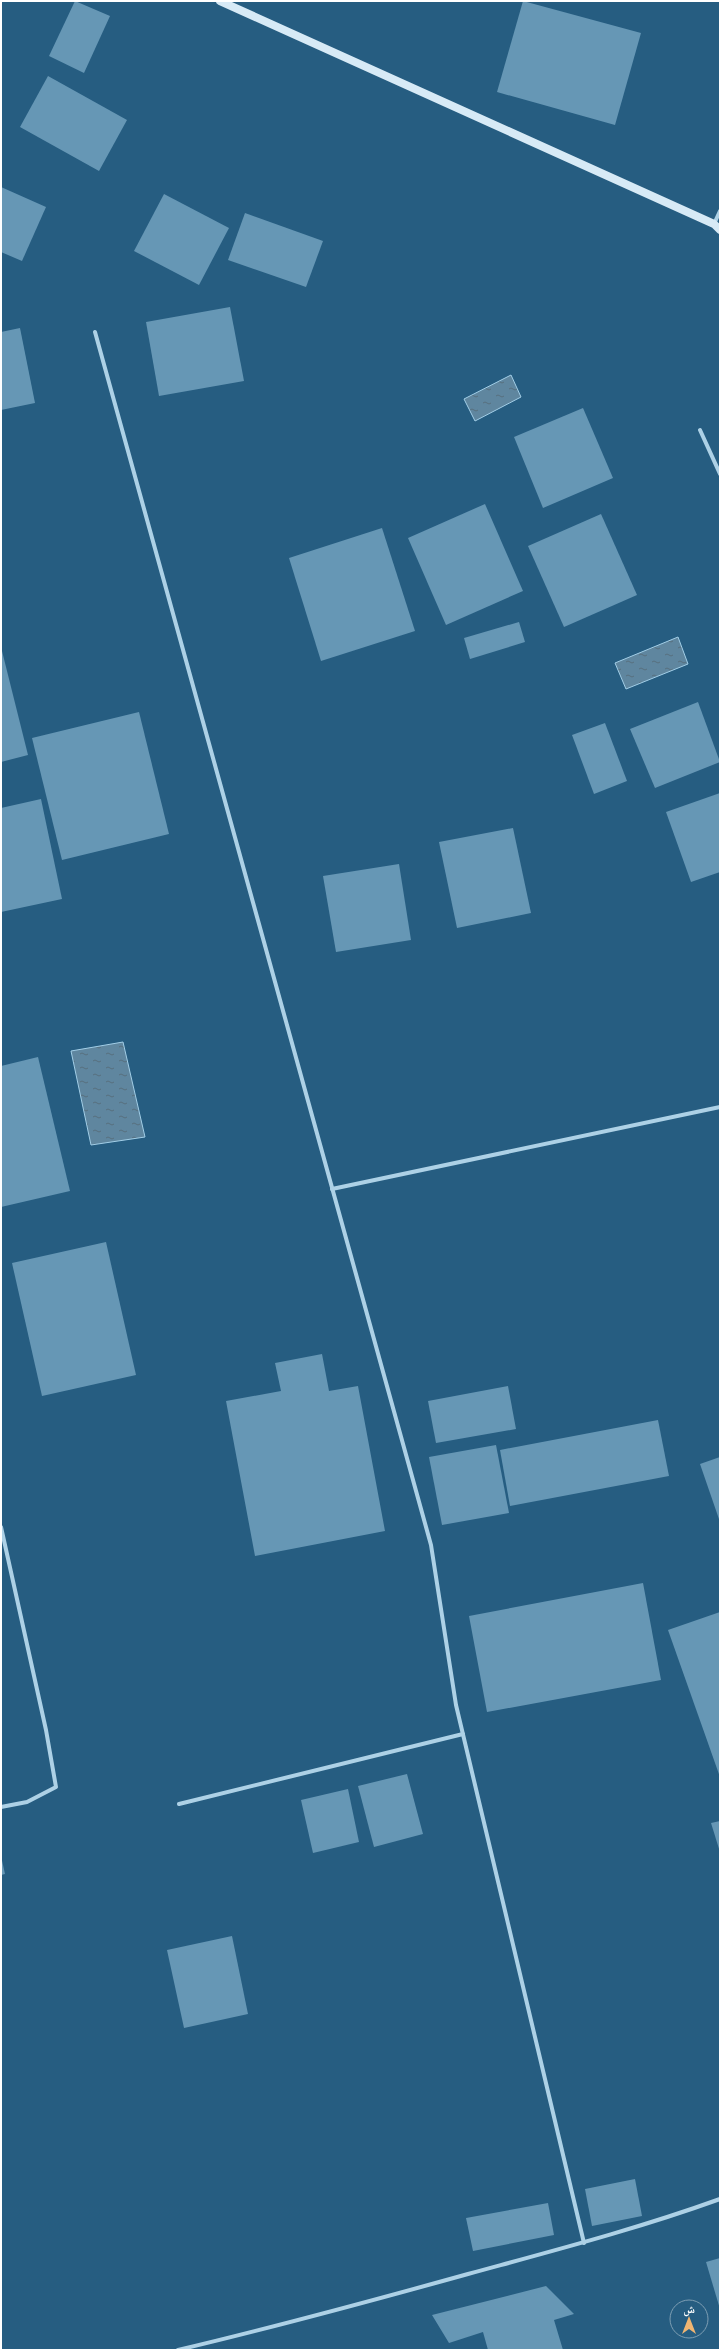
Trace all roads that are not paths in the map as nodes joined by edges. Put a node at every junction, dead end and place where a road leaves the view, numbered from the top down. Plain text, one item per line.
1 (220, 1) edge
2 (720, 211) edge
3 (717, 227) edge
4 (95, 332) dead end
5 (700, 430) dead end
6 (720, 474) edge
7 (720, 1107) edge
8 (332, 1189) junction
9 (1, 1527) edge
10 (463, 1734) junction
11 (179, 1804) dead end
12 (1, 1807) edge
13 (720, 2199) edge
14 (584, 2243) junction
15 (178, 2350) edge

1 - 3 street
2 - 3 street
4 - 8 street
5 - 6 street
7 - 8 street
8 - 10 street
9 - 12 street
10 - 11 street
10 - 14 street
13 - 14 street
14 - 15 street

